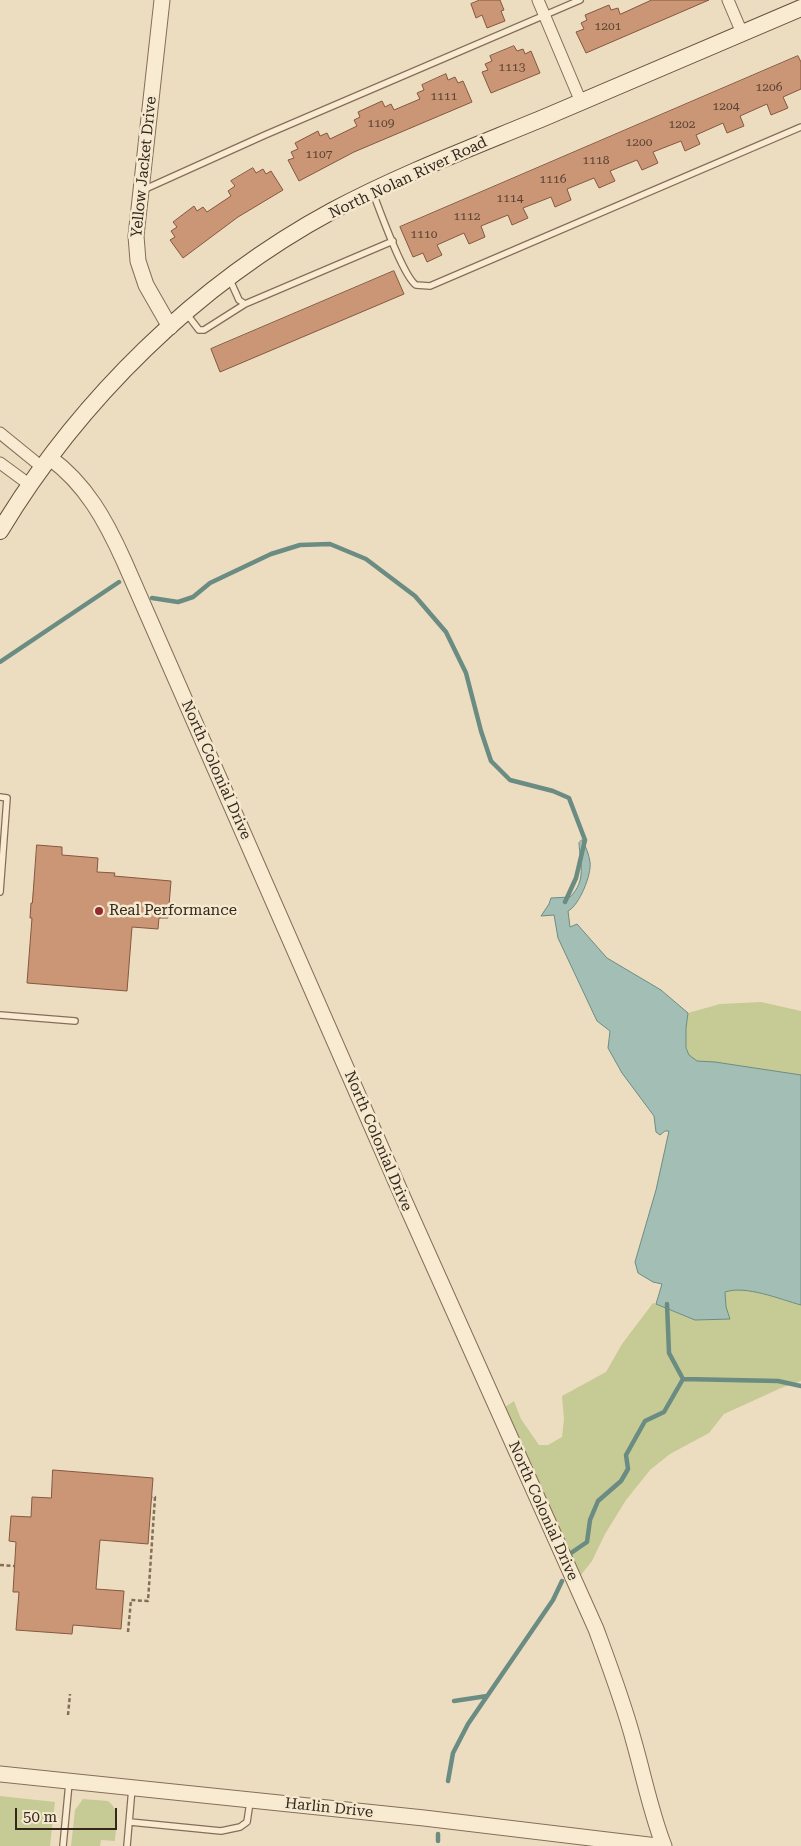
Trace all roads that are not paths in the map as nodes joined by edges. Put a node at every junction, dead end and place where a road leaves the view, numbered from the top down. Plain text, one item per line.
1 (162, 0) edge
2 (538, 0) edge
3 (580, 0) edge
4 (728, 0) edge
5 (801, 8) edge
6 (544, 15) junction
7 (742, 33) junction
8 (581, 102) junction
9 (801, 127) edge
10 (141, 191) junction
11 (373, 191) junction
12 (393, 241) junction
13 (229, 278) junction
14 (245, 304) junction
15 (186, 313) junction
16 (170, 327) junction
17 (0, 433) edge
18 (0, 463) edge
19 (46, 463) junction
20 (30, 485) junction
21 (0, 531) edge
22 (0, 797) edge
23 (0, 887) edge
24 (0, 892) edge
25 (0, 1015) edge
26 (74, 1021) dead end
27 (0, 1774) edge
28 (70, 1781) junction
29 (132, 1787) junction
30 (250, 1799) junction
31 (130, 1822) junction
32 (63, 1846) edge
33 (127, 1846) edge
34 (657, 1846) edge
35 (664, 1846) edge

1 - 10 street, Yellow Jacket Drive
2 - 6 street
3 - 6 lane
4 - 7 street
5 - 7 main road, North Nolan River Road
6 - 8 street
6 - 10 lane
7 - 8 main road, North Nolan River Road
8 - 11 main road, North Nolan River Road
9 - 12 lane
10 - 16 street, Yellow Jacket Drive
11 - 12 lane
11 - 13 main road, North Nolan River Road
12 - 14 lane
13 - 14 lane
13 - 15 main road, North Nolan River Road
14 - 15 lane
15 - 16 main road, North Nolan River Road
16 - 19 main road, North Nolan River Road
17 - 19 street
18 - 20 street
19 - 20 main road, North Nolan River Road
19 - 35 street, North Colonial Drive
20 - 21 main road, North Nolan River Road
22 - 23 lane
23 - 24 lane
25 - 26 lane
27 - 28 street, Harlin Drive
28 - 29 street, Harlin Drive
28 - 32 lane
29 - 30 street, Harlin Drive
29 - 31 lane
30 - 31 lane
30 - 34 street, Harlin Drive
31 - 33 lane

